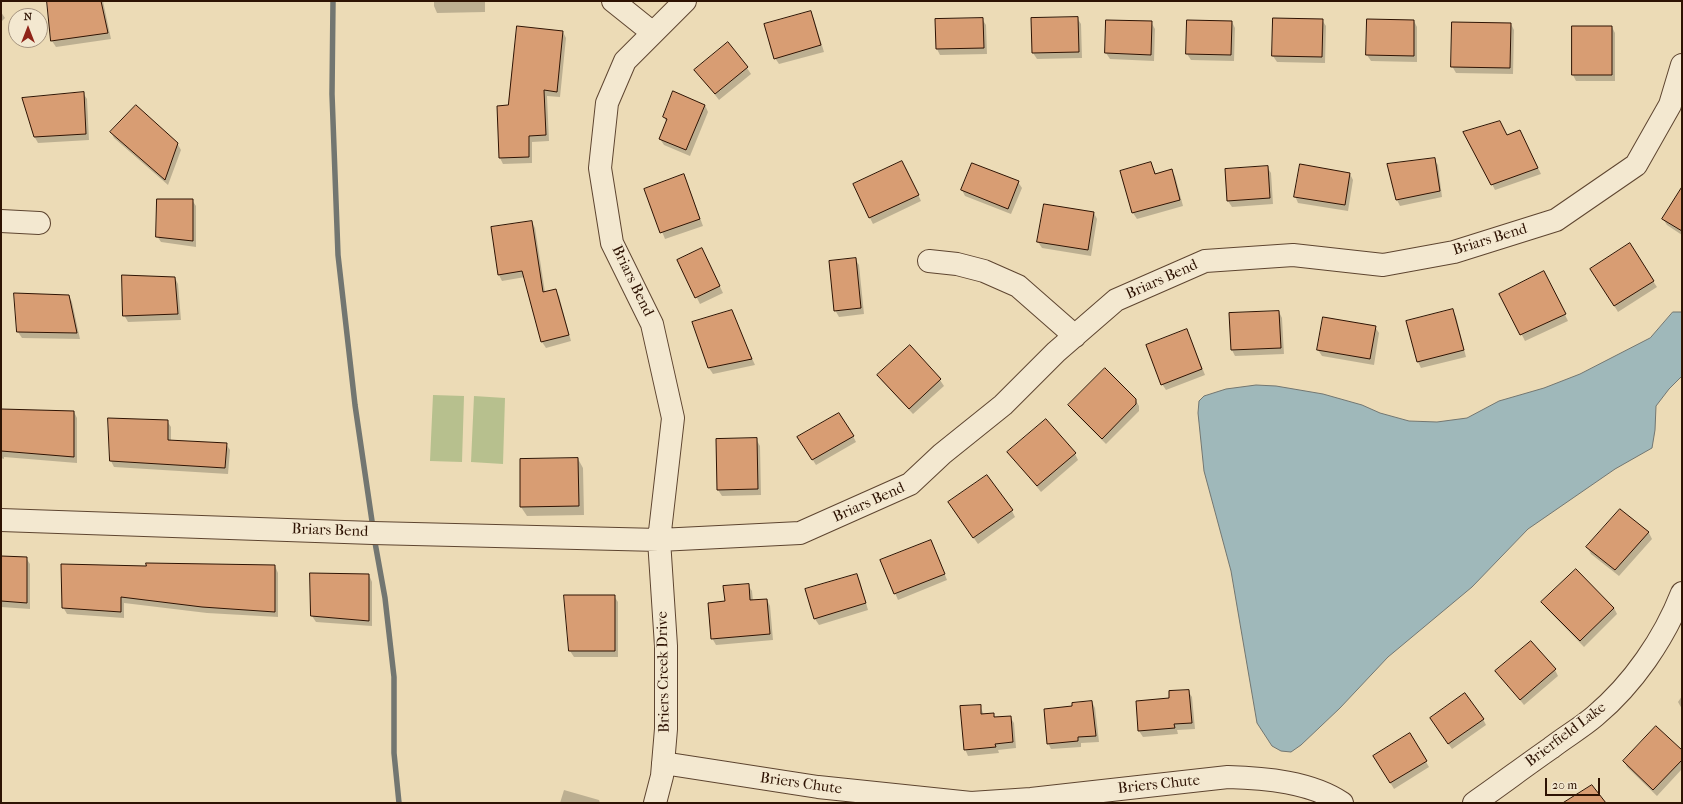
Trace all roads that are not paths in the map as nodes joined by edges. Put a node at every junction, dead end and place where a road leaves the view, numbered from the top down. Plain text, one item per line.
1 (613, 1) edge
2 (686, 1) edge
3 (653, 33) junction
4 (1682, 66) edge
5 (1, 221) edge
6 (39, 223) dead end
7 (929, 260) dead end
8 (1075, 336) junction
9 (1, 520) edge
10 (660, 540) junction
11 (1682, 592) edge
12 (663, 763) junction
13 (654, 803) edge
14 (1342, 803) edge
15 (1474, 803) edge

1 - 3 street
2 - 3 street, Briars Bend
3 - 10 street, Briars Bend
4 - 8 street, Briars Bend
5 - 6 street
7 - 8 street
8 - 10 street, Briars Bend
9 - 10 street, Briars Bend
10 - 12 street, Briers Creek Drive
11 - 15 street, Brierfield Lake
12 - 13 street, Briers Creek Drive
12 - 14 street, Briers Chute

